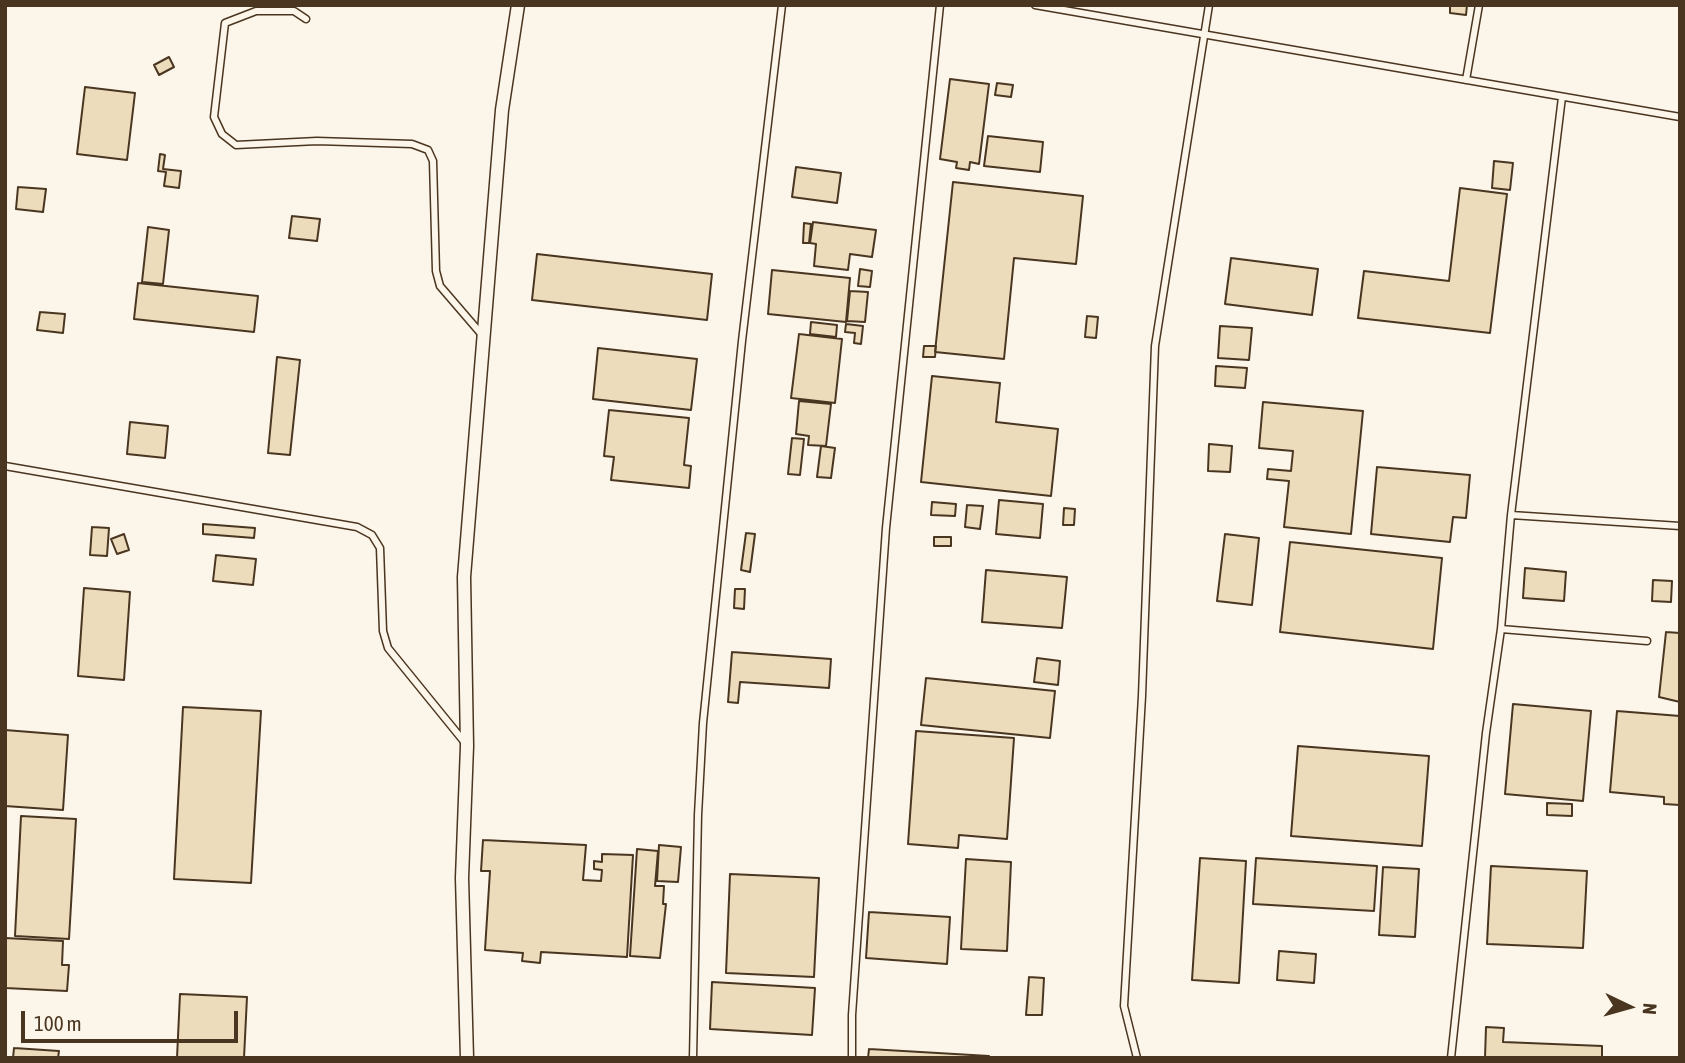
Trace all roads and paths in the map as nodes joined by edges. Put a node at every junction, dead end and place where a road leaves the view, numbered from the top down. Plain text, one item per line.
1 (518, 5) edge
2 (782, 5) edge
3 (940, 5) edge
4 (1035, 5) edge
5 (1209, 5) edge
6 (1479, 5) edge
7 (306, 19) dead end
8 (1204, 35) junction
9 (1466, 80) junction
10 (1562, 97) junction
11 (1679, 115) edge
12 (484, 337) junction
13 (5, 466) edge
14 (1511, 515) junction
15 (1680, 526) edge
16 (1500, 629) junction
17 (1647, 640) dead end
18 (467, 746) junction
19 (467, 1058) edge
20 (693, 1058) edge
21 (852, 1058) edge
22 (1137, 1058) edge
23 (1451, 1058) edge

1 - 12 street
2 - 20 lane
3 - 21 lane
4 - 8 lane
5 - 8 lane
6 - 9 lane
7 - 12 lane
8 - 9 lane
8 - 22 lane
9 - 10 lane
10 - 11 lane
10 - 14 lane
12 - 18 street
13 - 18 lane
14 - 15 lane
14 - 16 lane
16 - 17 lane
16 - 23 lane
18 - 19 street

